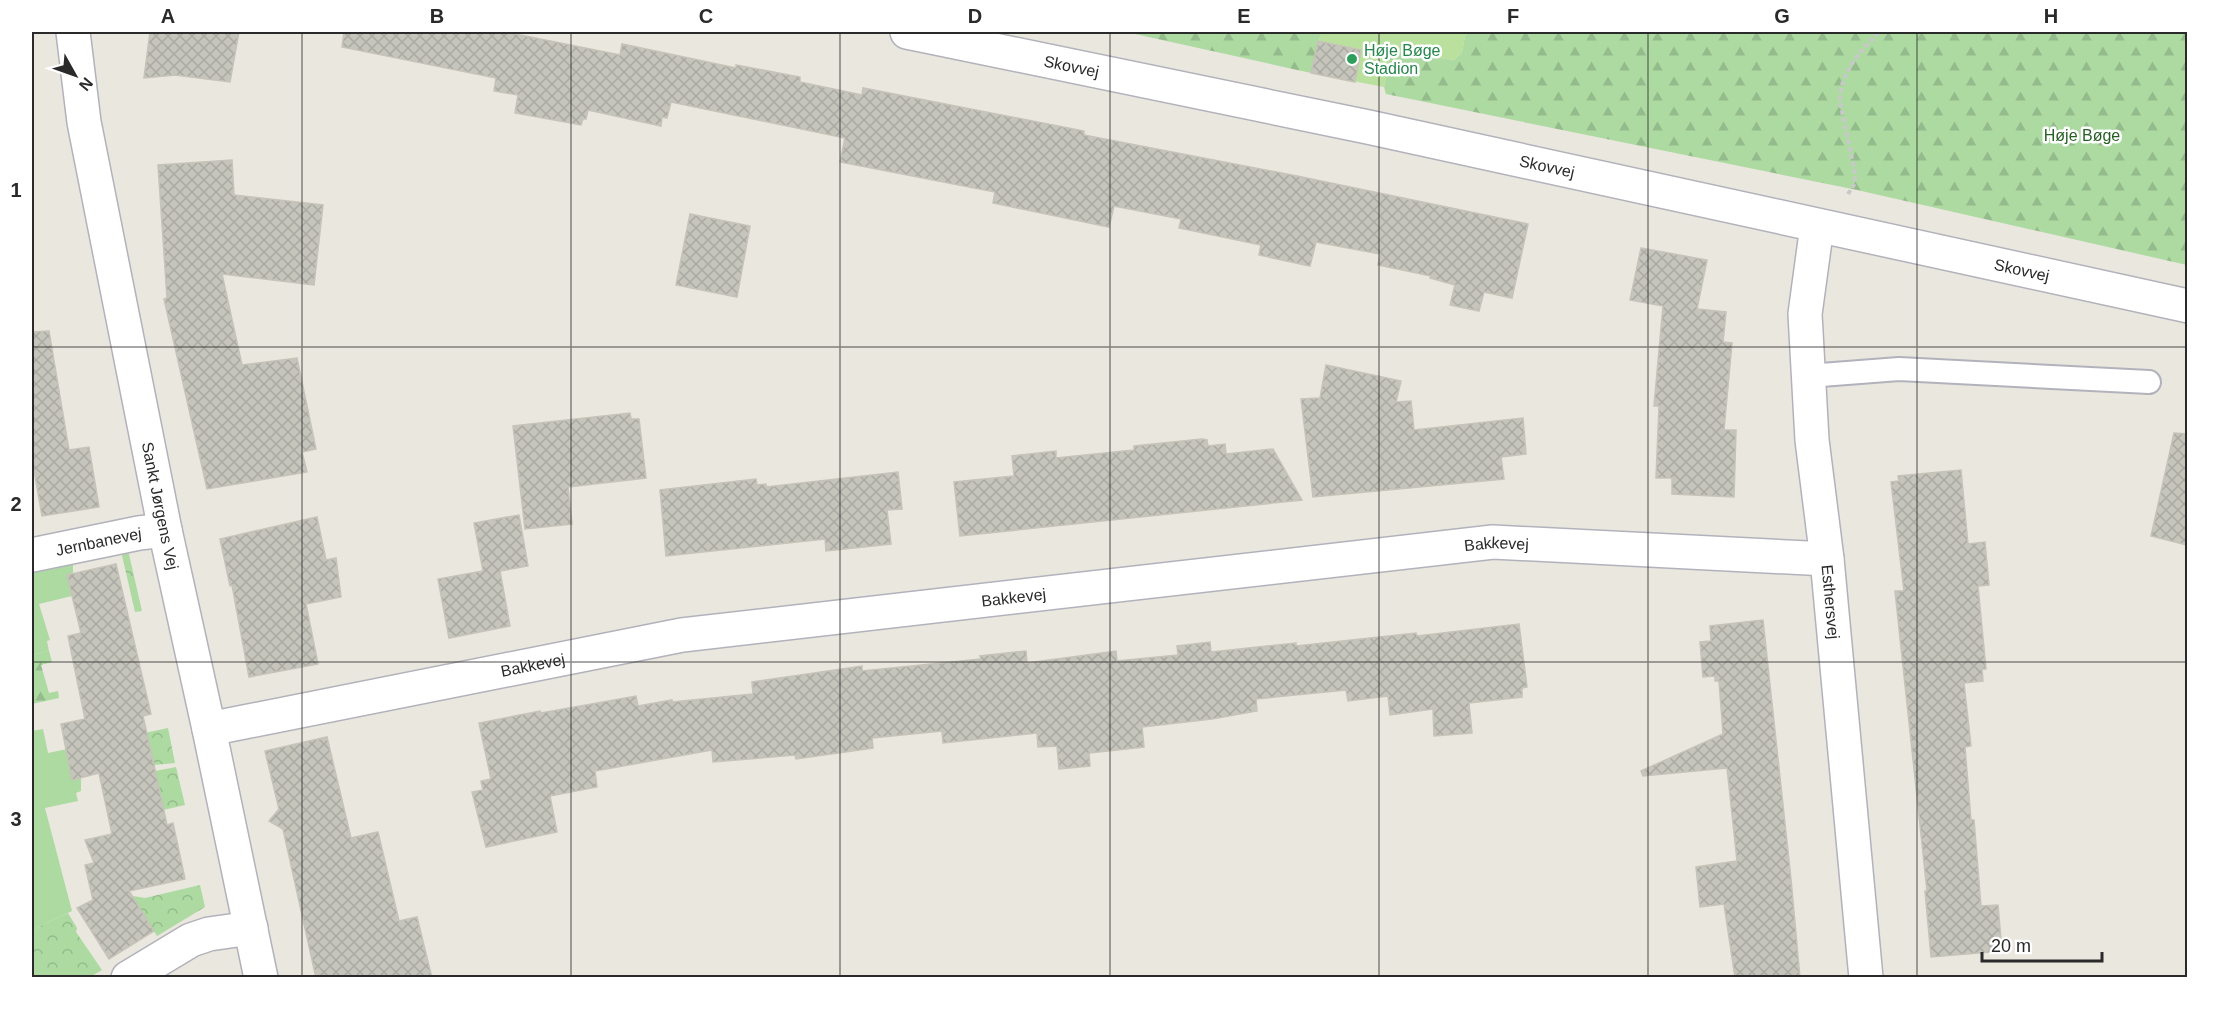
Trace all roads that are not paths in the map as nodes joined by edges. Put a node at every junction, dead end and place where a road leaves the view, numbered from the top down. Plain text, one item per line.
1 (73, 32) edge
2 (907, 32) edge
3 (1817, 226) junction
4 (2187, 306) edge
5 (1808, 376) junction
6 (2149, 382) dead end
7 (165, 530) junction
8 (32, 555) edge
9 (1827, 559) junction
10 (210, 729) junction
11 (251, 928) junction
12 (128, 978) edge
13 (261, 978) edge
14 (1866, 978) edge

1 - 7 street, Sankt Jørgens Vej
2 - 3 street, Skovvej
3 - 4 street, Skovvej
3 - 5 street, Esthersvej
5 - 6 lane
5 - 9 street, Esthersvej
7 - 8 street, Jernbanevej
7 - 10 street, Sankt Jørgens Vej
9 - 10 street, Bakkevej
9 - 14 street, Esthersvej
10 - 11 street, Sankt Jørgens Vej
11 - 12 street
11 - 13 street, Sankt Jørgens Vej

